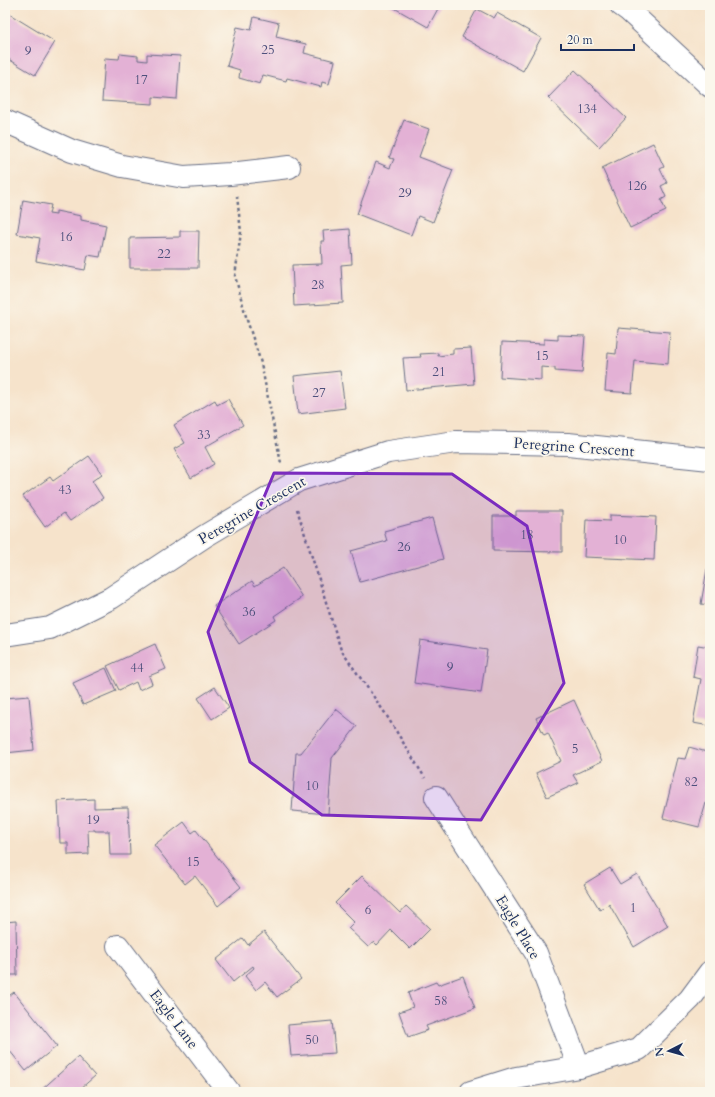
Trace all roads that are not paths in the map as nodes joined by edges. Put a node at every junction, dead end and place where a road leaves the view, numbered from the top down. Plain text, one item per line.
1 (620, 5) edge
2 (710, 86) edge
3 (5, 121) edge
4 (289, 167) dead end
5 (710, 459) edge
6 (5, 635) edge
7 (436, 797) dead end
8 (118, 946) dead end
9 (710, 972) edge
10 (579, 1067) junction
11 (229, 1092) edge
12 (471, 1092) edge

1 - 2 street
3 - 4 street
5 - 6 street, Peregrine Crescent
7 - 10 street, Eagle Place
8 - 11 street, Eagle Lane
9 - 10 street
10 - 12 street

